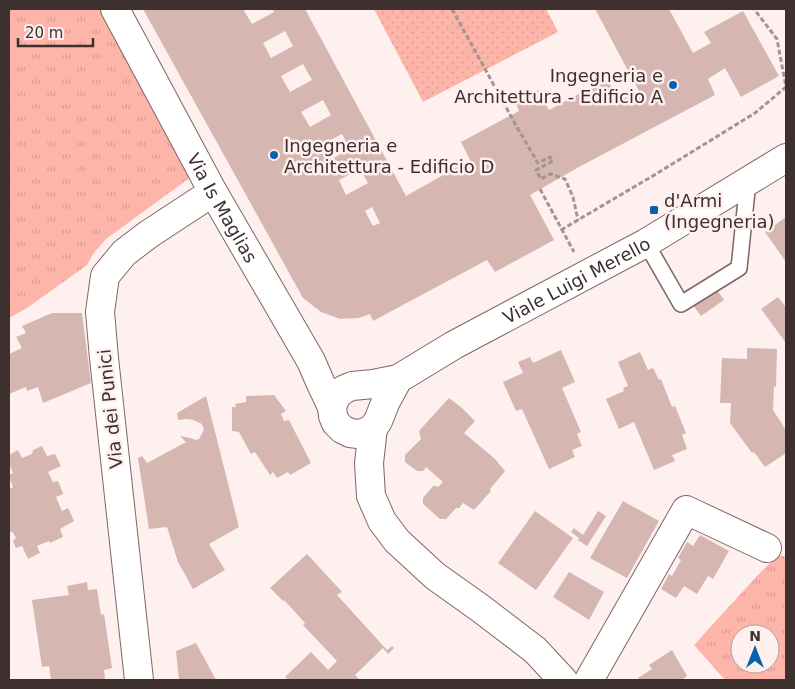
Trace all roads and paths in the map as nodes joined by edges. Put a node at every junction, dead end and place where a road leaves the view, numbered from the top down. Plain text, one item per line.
1 (114, 9) edge
2 (452, 9) edge
3 (754, 9) edge
4 (786, 158) edge
5 (748, 181) junction
6 (540, 189) dead end
7 (213, 192) junction
8 (578, 220) junction
9 (561, 230) junction
10 (646, 243) junction
11 (586, 274) junction
12 (311, 361) junction
13 (398, 379) junction
14 (356, 386) junction
15 (337, 418) junction
16 (376, 421) junction
17 (371, 496) junction
18 (767, 548) dead end
19 (139, 680) edge
20 (563, 680) edge
21 (590, 680) edge

1 - 7 street, Via Is Maglias
2 - 8 path
3 - 8 path
4 - 5 street, Viale Luigi Merello
5 - 10 street, Viale Luigi Merello
5 - 10 lane
6 - 9 path
7 - 12 street, Via Is Maglias
7 - 19 street, Via dei Punici
8 - 9 path
9 - 11 path
10 - 11 street, Viale Luigi Merello
11 - 13 street, Viale Luigi Merello
12 - 14 street
12 - 15 street, Via Is Maglias
13 - 14 street, Viale Luigi Merello
13 - 16 street
14 - 15 street
14 - 16 street
15 - 16 street
15 - 17 street, Via Is Maglias
16 - 17 street
17 - 20 street
18 - 21 street

